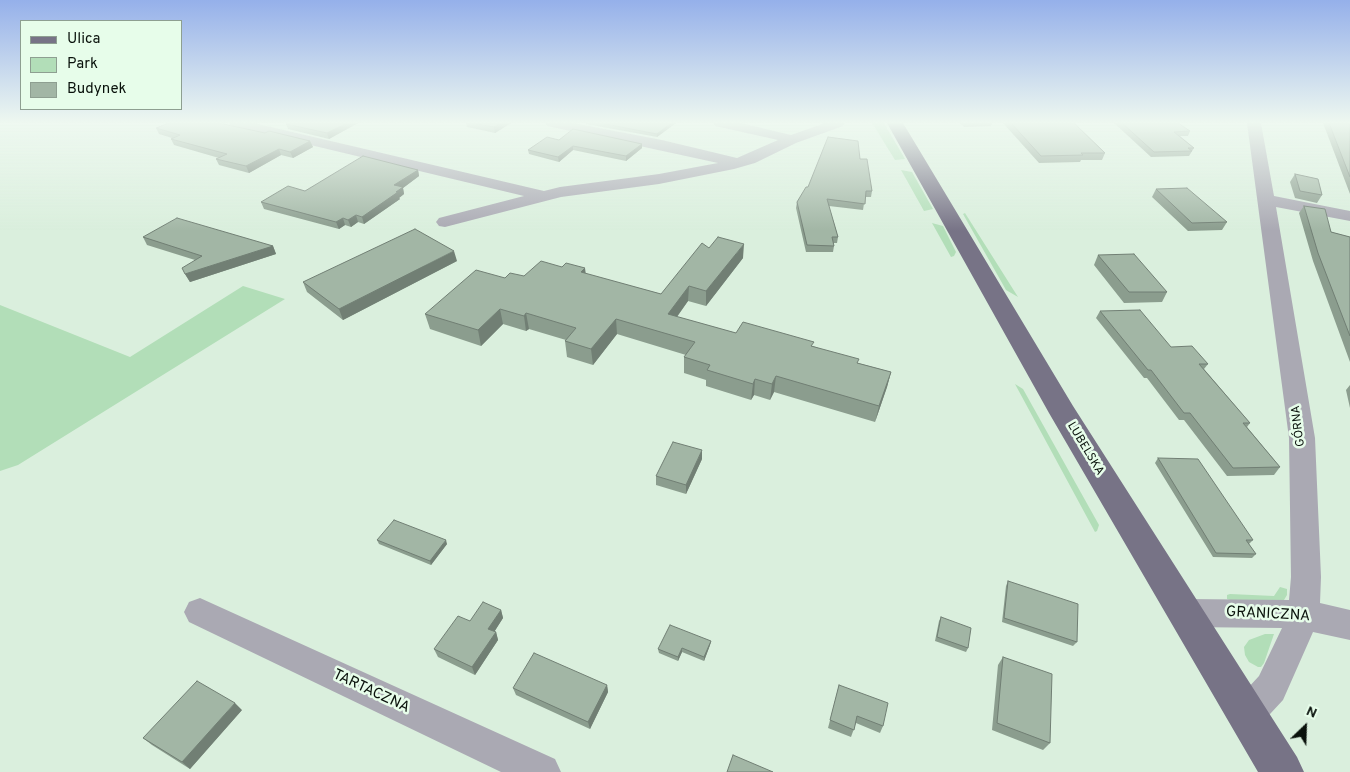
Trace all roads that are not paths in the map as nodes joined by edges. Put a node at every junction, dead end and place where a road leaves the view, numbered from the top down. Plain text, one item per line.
1 (393, 159) edge
2 (721, 159) edge
3 (747, 159) edge
4 (916, 159) edge
5 (1260, 159) edge
6 (738, 163) junction
7 (541, 196) junction
8 (1266, 200) junction
9 (1350, 216) edge
10 (445, 222) dead end
11 (200, 612) dead end
12 (1186, 613) junction
13 (1304, 616) junction
14 (1350, 625) edge
15 (1246, 716) junction
16 (542, 772) edge
17 (1282, 772) edge

1 - 7 street
2 - 6 street
3 - 6 street
4 - 12 main road, LUBELSKA
5 - 8 street, GÓRNA
6 - 7 street
7 - 10 street
8 - 9 street
8 - 13 street, GÓRNA
11 - 16 street, TARTACZNA
12 - 13 street, GRANICZNA
12 - 15 main road, LUBELSKA
13 - 14 street, GRANICZNA
13 - 15 street, GÓRNA
15 - 17 main road, LUBELSKA

